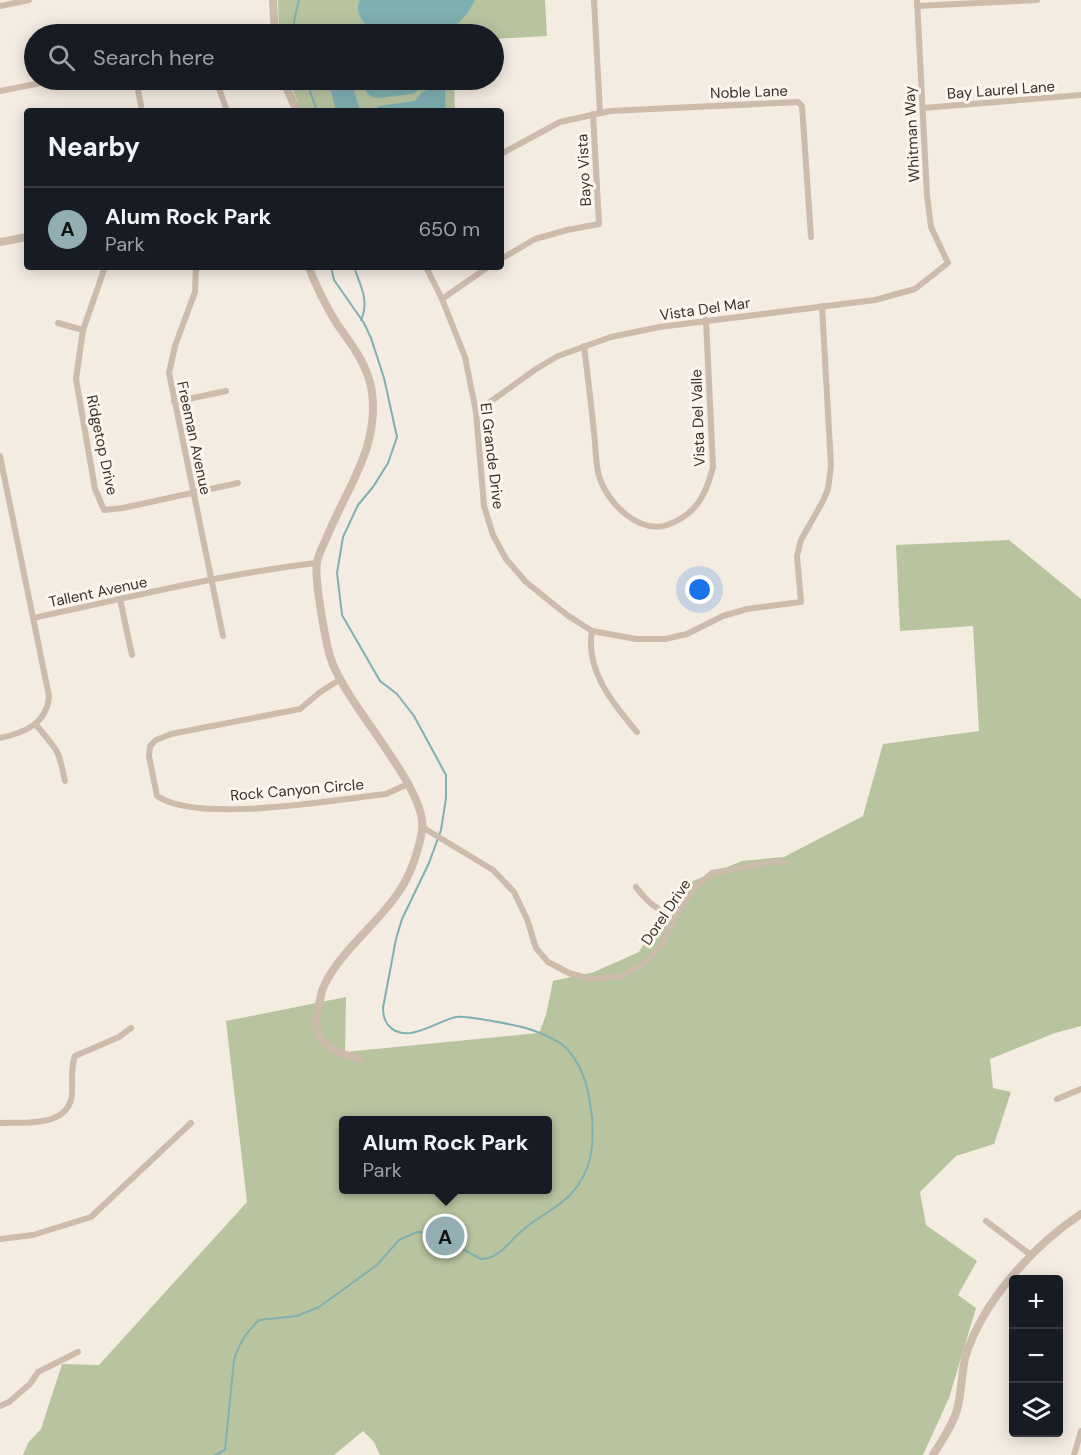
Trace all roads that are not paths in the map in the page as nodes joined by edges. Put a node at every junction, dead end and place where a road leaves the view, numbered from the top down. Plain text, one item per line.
1 (29, 0) edge
2 (273, 0) edge
3 (594, 0) edge
4 (1037, 0) edge
5 (917, 3) edge
6 (0, 6) edge
7 (274, 24) edge
8 (24, 86) edge
9 (138, 90) edge
10 (220, 90) edge
11 (288, 90) edge
12 (0, 91) edge
13 (1081, 95) edge
14 (141, 108) edge
15 (226, 108) edge
16 (296, 108) edge
17 (923, 108) junction
18 (597, 113) junction
19 (504, 152) edge
20 (811, 237) dead end
21 (24, 238) edge
22 (0, 242) edge
23 (504, 257) edge
24 (948, 263) joint
25 (104, 270) edge
26 (196, 270) edge
27 (310, 270) edge
28 (428, 270) edge
29 (484, 270) edge
30 (442, 299) junction
31 (822, 306) junction
32 (706, 320) junction
33 (58, 323) dead end
34 (83, 330) junction
35 (584, 346) junction
36 (226, 391) dead end
37 (174, 402) junction
38 (476, 412) junction
39 (0, 456) edge
40 (238, 483) dead end
41 (193, 492) junction
42 (316, 563) junction
43 (212, 580) junction
44 (120, 599) junction
45 (33, 618) junction
46 (592, 631) junction
47 (223, 636) dead end
48 (132, 655) dead end
49 (339, 680) junction
50 (36, 725) junction
51 (637, 732) dead end
52 (0, 738) edge
53 (65, 781) dead end
54 (408, 784) junction
55 (422, 827) junction
56 (784, 863) dead end
57 (636, 887) dead end
58 (676, 915) junction
59 (131, 1028) dead end
60 (359, 1059) dead end
61 (1081, 1089) edge
62 (1057, 1099) dead end
63 (0, 1123) edge
64 (191, 1123) dead end
65 (1081, 1214) edge
66 (986, 1221) dead end
67 (0, 1239) edge
68 (1031, 1255) junction
69 (78, 1352) dead end
70 (0, 1406) edge
71 (1081, 1431) edge
72 (933, 1455) edge
73 (1074, 1455) edge

1 - 6 street
2 - 7 street
3 - 18 street, Bayo Vista
4 - 5 street
5 - 17 street, Whitman Way
8 - 12 street
9 - 14 street
10 - 15 street
11 - 16 street
13 - 17 street, Bay Laurel Lane
17 - 24 street, Whitman Way
18 - 19 street
18 - 20 street, Noble Lane
18 - 23 street, Bayo Vista
21 - 22 street
24 - 31 street, Vista Del Mar
25 - 34 street, Ridgetop Drive
26 - 37 street, Freeman Avenue
27 - 42 street
28 - 30 street, El Grande Drive
29 - 30 street
30 - 38 street, El Grande Drive
31 - 32 street, Vista Del Mar
31 - 46 street, El Grande Drive
32 - 35 street, Vista Del Mar
32 - 35 street, Vista Del Valle
33 - 34 street
34 - 41 street, Ridgetop Drive
35 - 38 street, Vista Del Mar
36 - 37 street
37 - 41 street, Freeman Avenue
38 - 46 street, El Grande Drive
39 - 45 street
40 - 41 street
41 - 43 street, Freeman Avenue
42 - 43 street, Tallent Avenue
42 - 49 street
43 - 44 street, Tallent Avenue
43 - 47 street, Freeman Avenue
44 - 45 street, Tallent Avenue
44 - 48 street
45 - 50 street, Tallent Avenue
46 - 51 street
49 - 54 street
49 - 54 street, Rock Canyon Circle
50 - 52 street
50 - 53 street
54 - 55 street
55 - 58 street, Dorel Drive
55 - 60 street
56 - 58 street, Dorel Drive
57 - 58 street
59 - 63 street
61 - 62 street
64 - 67 street
65 - 68 street
66 - 68 street
68 - 72 street
69 - 70 street
71 - 73 street

